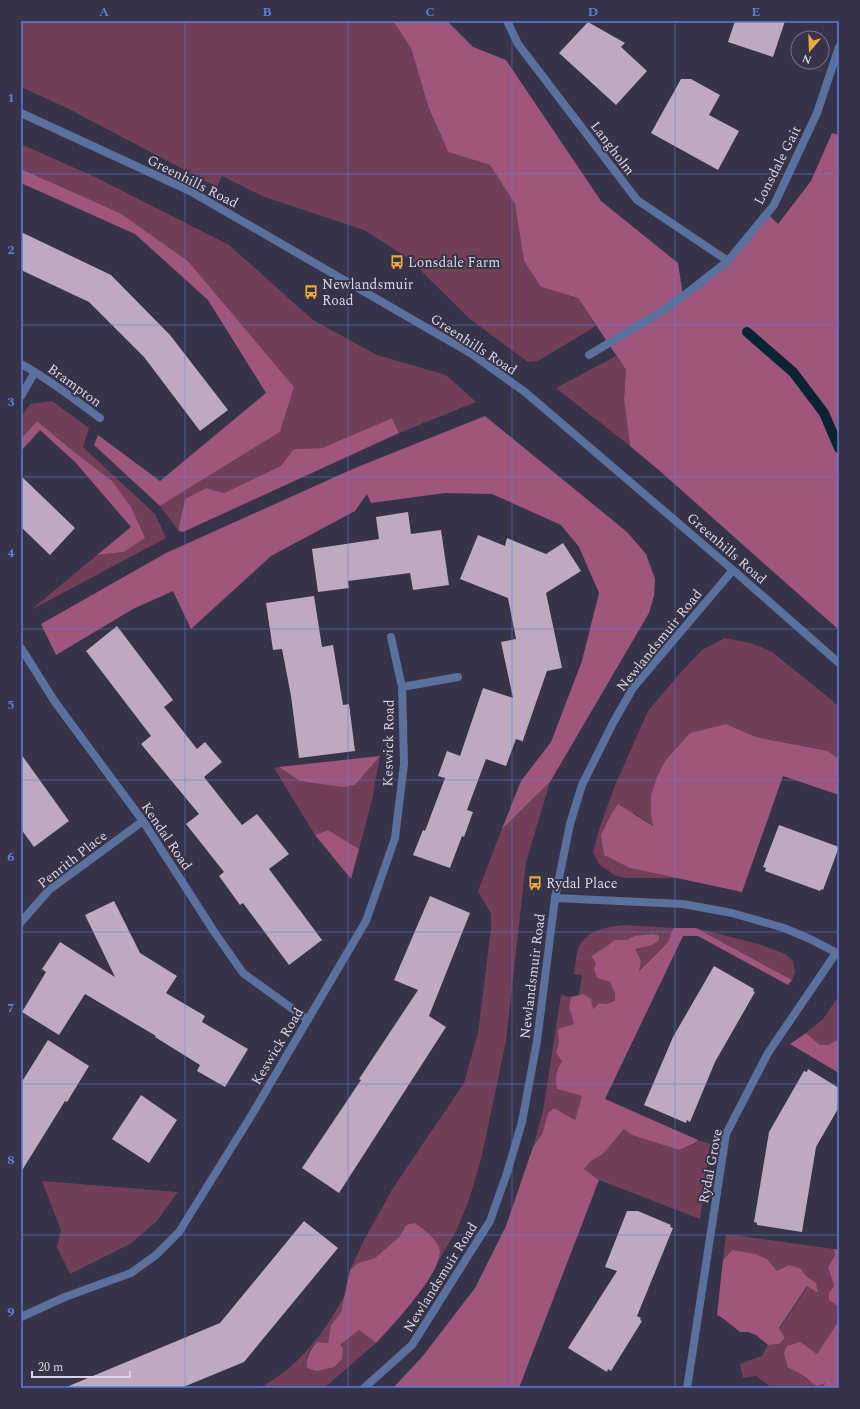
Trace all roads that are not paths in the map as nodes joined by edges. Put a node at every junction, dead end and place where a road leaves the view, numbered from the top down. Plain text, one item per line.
1 (507, 21) edge
2 (839, 47) edge
3 (21, 113) edge
4 (728, 261) junction
5 (589, 355) dead end
6 (21, 364) edge
7 (35, 372) junction
8 (21, 396) edge
9 (100, 418) dead end
10 (733, 570) junction
11 (391, 637) dead end
12 (21, 648) edge
13 (839, 663) edge
14 (458, 677) dead end
15 (402, 688) junction
16 (143, 821) junction
17 (555, 898) junction
18 (21, 922) edge
19 (838, 954) edge
20 (308, 1020) junction
21 (21, 1317) edge
22 (364, 1388) edge
23 (687, 1388) edge

1 - 4 street, Langholm
2 - 4 street, Lonsdale Gait
3 - 10 street, Greenhills Road
4 - 5 street, Lonsdale Gait
6 - 7 street, Brampton
7 - 8 street, Brampton
7 - 9 street, Brampton
10 - 13 street, Greenhills Road
10 - 17 street, Newlandsmuir Road
11 - 15 street, Keswick Road
12 - 16 street, Kendal Road
14 - 15 street, Keswick Road
15 - 20 street, Keswick Road
16 - 18 street, Penrith Place
16 - 20 street, Kendal Road
17 - 19 street
17 - 22 street, Newlandsmuir Road
19 - 23 street, Rydal Grove
20 - 21 street, Keswick Road

